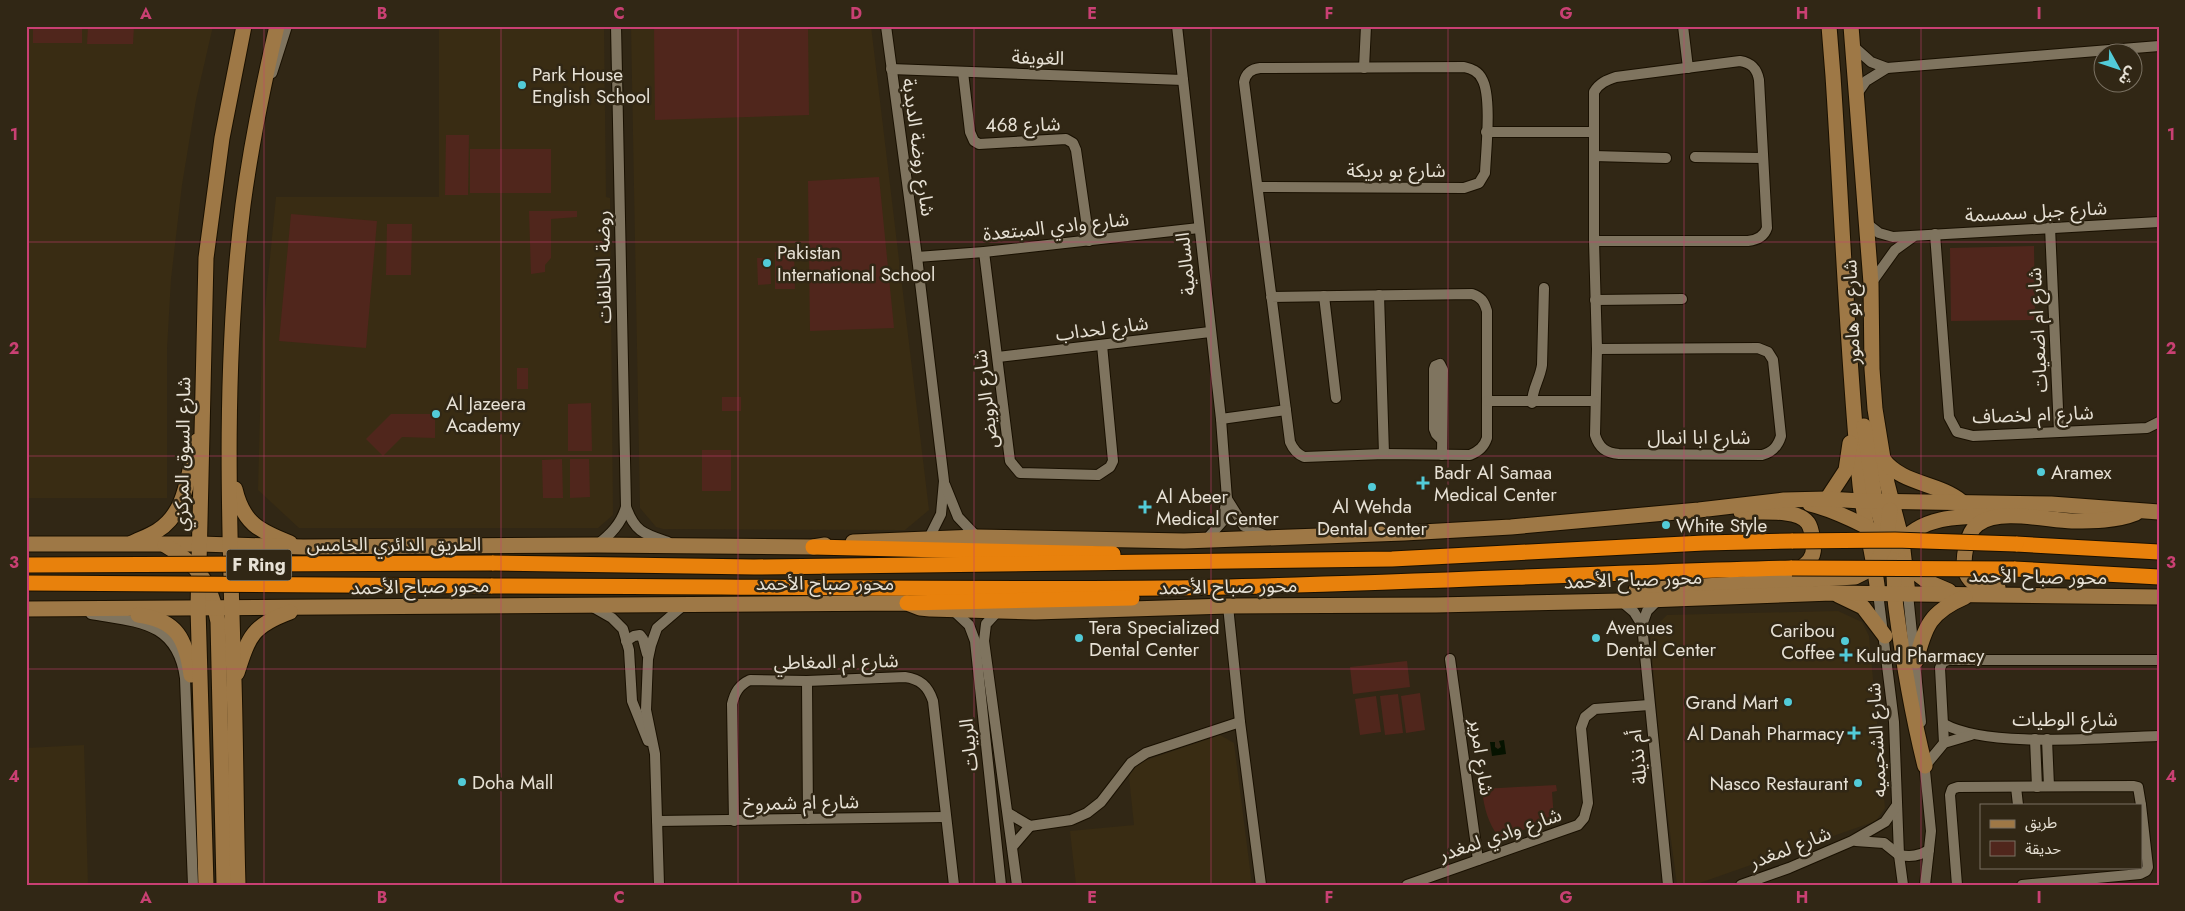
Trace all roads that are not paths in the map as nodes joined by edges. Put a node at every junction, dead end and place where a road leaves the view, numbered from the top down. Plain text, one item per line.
1 (244, 26) edge
2 (276, 26) edge
3 (287, 26) edge
4 (616, 26) edge
5 (886, 26) edge
6 (1177, 26) edge
7 (1366, 26) edge
8 (1683, 26) edge
9 (1829, 26) edge
10 (1851, 26) edge
11 (1853, 46) junction
12 (2159, 46) edge
13 (1364, 68) junction
14 (1688, 68) junction
15 (1887, 68) junction
16 (891, 69) junction
17 (963, 72) junction
18 (1183, 80) junction
19 (1857, 94) junction
20 (258, 112) junction
21 (1486, 132) junction
22 (1594, 132) junction
23 (1594, 156) junction
24 (1695, 157) dead end
25 (1666, 158) dead end
26 (1763, 158) junction
27 (1258, 187) junction
28 (2159, 222) edge
29 (1866, 223) junction
30 (2050, 227) junction
31 (1199, 228) junction
32 (1935, 234) junction
33 (1915, 236) junction
34 (1594, 240) junction
35 (1089, 241) junction
36 (984, 252) junction
37 (917, 257) junction
38 (1871, 283) junction
39 (1544, 288) dead end
40 (1379, 295) junction
41 (1324, 296) junction
42 (1271, 297) junction
43 (1682, 299) dead end
44 (1595, 300) junction
45 (1210, 332) junction
46 (1102, 345) junction
47 (1597, 349) junction
48 (998, 358) junction
49 (1850, 369) junction
50 (1336, 398) dead end
51 (1439, 400) dead end
52 (1487, 401) junction
53 (1594, 402) junction
54 (1532, 403) junction
55 (1286, 410) junction
56 (1221, 419) junction
57 (2159, 422) edge
58 (202, 425) junction
59 (2060, 431) junction
60 (1384, 454) junction
61 (1442, 455) junction
62 (1882, 458) junction
63 (230, 470) junction
64 (944, 481) junction
65 (1227, 499) junction
66 (1827, 499) junction
67 (1784, 500) junction
68 (1891, 500) junction
69 (1868, 501) junction
70 (1963, 503) junction
71 (626, 507) junction
72 (1699, 510) junction
73 (2142, 511) junction
74 (2159, 512) edge
75 (1998, 516) junction
76 (1868, 528) junction
77 (977, 537) junction
78 (929, 538) junction
79 (1272, 538) junction
80 (1206, 540) junction
81 (26, 544) edge
82 (128, 544) junction
83 (164, 544) junction
84 (200, 544) junction
85 (229, 545) junction
86 (597, 546) junction
87 (678, 546) junction
88 (1892, 546) junction
89 (303, 547) junction
90 (813, 547) junction
91 (2159, 552) edge
92 (1181, 562) junction
93 (492, 563) joint
94 (26, 564) edge
95 (1905, 566) junction
96 (1876, 567) junction
97 (199, 572) junction
98 (2159, 577) edge
99 (1778, 582) junction
100 (26, 583) edge
101 (1244, 586) junction
102 (1832, 593) junction
103 (1878, 593) junction
104 (1901, 594) junction
105 (1967, 596) junction
106 (2083, 597) junction
107 (2158, 599) edge
108 (1658, 600) junction
109 (1581, 601) junction
110 (1621, 601) junction
111 (906, 603) junction
112 (588, 604) junction
113 (686, 604) junction
114 (1228, 606) junction
115 (105, 608) junction
116 (198, 608) junction
117 (223, 608) junction
118 (300, 608) junction
119 (26, 609) edge
120 (62, 609) junction
121 (953, 610) junction
122 (998, 611) junction
123 (1642, 625) junction
124 (1885, 636) junction
125 (626, 641) junction
126 (1450, 659) dead end
127 (648, 660) junction
128 (2159, 660) edge
129 (1916, 662) junction
130 (807, 681) junction
131 (234, 682) junction
132 (1649, 705) junction
133 (1240, 722) junction
134 (1944, 724) junction
135 (201, 726) junction
136 (1970, 735) junction
137 (2159, 736) edge
138 (2035, 739) junction
139 (2047, 739) junction
140 (1944, 743) junction
141 (655, 766) junction
142 (1925, 766) junction
143 (2049, 786) junction
144 (2016, 787) junction
145 (2037, 787) junction
146 (1897, 804) junction
147 (2018, 804) edge
148 (2141, 804) edge
149 (1008, 813) junction
150 (2142, 814) edge
151 (945, 817) junction
152 (808, 819) junction
153 (734, 821) junction
154 (657, 822) junction
155 (1030, 826) junction
156 (1852, 841) junction
157 (1012, 847) junction
158 (1929, 850) junction
159 (1899, 855) junction
160 (1478, 860) junction
161 (193, 885) edge
162 (206, 885) edge
163 (224, 885) edge
164 (238, 885) edge
165 (659, 885) edge
166 (954, 885) edge
167 (1001, 885) edge
168 (1017, 885) edge
169 (1261, 885) edge
170 (1407, 885) edge
171 (1668, 885) edge
172 (1741, 885) edge
173 (1903, 885) edge
174 (1925, 885) edge
175 (1957, 885) edge
176 (2022, 885) edge

1 - 58 street, شارع السوق المركزي
2 - 20 street
3 - 20 street
4 - 71 street, روضة الخالفات
5 - 16 street, شارع روضة الدبدبة
6 - 18 street, السالمية
7 - 13 street
8 - 14 street
9 - 49 street, شارع بو هامور
10 - 11 street, شارع بو هامور
11 - 15 street
11 - 19 street, شارع بو هامور
12 - 15 street
13 - 21 street, شارع بو بريكة
13 - 27 street, شارع بو بريكة
14 - 22 street, شارع ابا انمال
14 - 26 street, شارع ابا انمال
15 - 19 street
16 - 17 street, الغويفة
16 - 37 street, شارع روضة الدبدبة
17 - 18 street, الغويفة
17 - 35 street, شارع 468
18 - 31 street, السالمية
19 - 29 street, شارع بو هامور
20 - 63 street
21 - 22 street
21 - 27 street, شارع بو بريكة
22 - 23 street, شارع ابا انمال
23 - 25 street
23 - 34 street, شارع ابا انمال
24 - 26 street
26 - 34 street, شارع ابا انمال
27 - 42 street, شارع بو بريكة
28 - 30 street, شارع جبل سمسمة
29 - 33 street, شارع جبل سمسمة
29 - 38 street, شارع بو هامور
30 - 32 street, شارع جبل سمسمة
30 - 59 street, شارع ام اضعيات
31 - 35 street, شارع وادي المبتعدة
31 - 45 street, السالمية
32 - 33 street, شارع جبل سمسمة
32 - 59 street, شارع ام لخصاف
33 - 38 street, شارع جبل سمسمة
34 - 44 street, شارع ابا انمال
35 - 36 street, شارع وادي المبتعدة
36 - 37 street, شارع وادي المبتعدة
36 - 48 street, شارع الرويض
37 - 64 street, شارع روضة الدبدبة
38 - 62 street, شارع بو هامور
39 - 54 street
40 - 41 street, شارع بو بريكة
40 - 52 street, شارع بو بريكة
40 - 60 street
41 - 42 street, شارع بو بريكة
41 - 50 street
42 - 55 street, شارع بو بريكة
43 - 44 street
44 - 47 street, شارع ابا انمال
45 - 46 street, شارع لحداب
45 - 56 street, السالمية
46 - 48 street, شارع لحداب
46 - 48 street, شارع الرويض
47 - 53 street, شارع ابا انمال
47 - 53 street, شارع ابا انمال
49 - 66 street
49 - 69 street, شارع بو هامور
51 - 61 street
52 - 54 street
52 - 61 street, شارع بو بريكة
53 - 54 street
55 - 56 street
55 - 60 street, شارع بو بريكة
56 - 65 street, السالمية
57 - 59 street, شارع ام لخصاف
58 - 82 street
58 - 84 street, شارع السوق المركزي
60 - 61 street, شارع بو بريكة
62 - 68 street, شارع بو هامور
62 - 70 street
63 - 85 street
63 - 89 street
64 - 77 street, شارع روضة الدبدبة
64 - 78 street, شارع روضة الدبدبة
65 - 79 street, السالمية
65 - 80 street, السالمية
66 - 67 street, محور صباح الأحمد
66 - 69 street, محور صباح الأحمد
67 - 72 street, محور صباح الأحمد
67 - 76 street
68 - 69 street, محور صباح الأحمد
68 - 70 street, محور صباح الأحمد
68 - 88 street, شارع بو هامور
69 - 76 street, شارع بو هامور
69 - 88 street
70 - 73 street, محور صباح الأحمد
71 - 86 street, روضة الخالفات
71 - 87 street, روضة الخالفات
72 - 79 street, محور صباح الأحمد
72 - 99 street
73 - 74 street, محور صباح الأحمد
73 - 75 street
75 - 88 street
75 - 106 street
76 - 88 street
76 - 96 street, شارع بو هامور
77 - 78 street, محور صباح الأحمد
77 - 80 street, محور صباح الأحمد
78 - 90 street, محور صباح الأحمد
79 - 80 street, محور صباح الأحمد
81 - 82 street, الطريق الدائري الخامس
82 - 83 street, الطريق الدائري الخامس
83 - 84 street, الطريق الدائري الخامس
83 - 97 street
84 - 85 street, الطريق الدائري الخامس
84 - 97 street, شارع السوق المركزي
85 - 89 street, الطريق الدائري الخامس
85 - 117 street
86 - 87 street, محور صباح الأحمد
86 - 89 street, محور صباح الأحمد
87 - 90 street, محور صباح الأحمد
88 - 95 street
88 - 96 street
88 - 103 street
88 - 104 street
90 - 92 highway
91 - 92 highway, محور صباح الأحمد, bridge
92 - 93 highway, محور صباح الأحمد
93 - 94 highway, الطريق الدائري الخامس / F Ring, bridge
95 - 104 street
95 - 105 street
96 - 99 street
96 - 103 street, شارع بو هامور
97 - 116 street, شارع السوق المركزي
97 - 117 street
98 - 101 highway, محور صباح الأحمد, bridge
99 - 109 street
100 - 101 highway, محور صباح الأحمد / F Ring, bridge
101 - 111 highway
102 - 103 street, محور صباح الأحمد
102 - 108 street, محور صباح الأحمد
102 - 124 street
103 - 104 street, محور صباح الأحمد
103 - 124 street, شارع الشحيميه
104 - 105 street, محور صباح الأحمد
104 - 129 street
104 - 142 street
105 - 106 street, محور صباح الأحمد
105 - 129 street
106 - 107 street, محور صباح الأحمد
108 - 110 street, محور صباح الأحمد
108 - 123 street
109 - 110 street, محور صباح الأحمد
109 - 114 street, محور صباح الأحمد
110 - 123 street
111 - 113 street, محور صباح الأحمد
111 - 121 street, محور صباح الأحمد
112 - 113 street, محور صباح الأحمد
112 - 118 street, محور صباح الأحمد
112 - 125 street
113 - 127 street
114 - 122 street, محور صباح الأحمد
114 - 133 street
115 - 116 street
115 - 120 street
115 - 135 street
116 - 117 street
116 - 135 street, شارع السوق المركزي
117 - 118 street
117 - 131 street
117 - 163 street
118 - 131 street
119 - 120 street
120 - 161 street
121 - 122 street, محور صباح الأحمد
121 - 167 street, الربيات
122 - 149 street, الربيات
123 - 132 street, أم نذيلة
124 - 146 street, شارع الشحيميه
125 - 127 street
125 - 141 street
126 - 160 street, شارع امرير
127 - 141 street
128 - 134 street
129 - 142 street
130 - 151 street, شارع ام المغاطي
130 - 152 street
130 - 153 street, شارع ام المغاطي
131 - 164 street
132 - 160 street, شارع وادي لمغدر
132 - 171 street, أم نذيلة
133 - 155 street
133 - 169 street
134 - 136 street, شارع الوطيات
134 - 140 street
135 - 162 street, شارع السوق المركزي
136 - 138 street, شارع الوطيات
136 - 140 street, شارع الوطيات
137 - 139 street, شارع الوطيات
138 - 139 street, شارع الوطيات
138 - 145 street
139 - 143 street
140 - 142 street
141 - 154 street
142 - 158 street
143 - 145 street
143 - 148 street
144 - 145 street
144 - 147 street
144 - 175 street
146 - 156 street, شارع لمغدر
146 - 159 street, شارع الشحيميه
149 - 155 street
149 - 157 street, الربيات
150 - 176 street
151 - 152 street, شارع ام شمروخ
151 - 166 street, شارع ام المغاطي
152 - 153 street, شارع ام شمروخ
153 - 154 street, شارع ام شمروخ
154 - 165 street
155 - 157 street
156 - 159 street, شارع لمغدر
156 - 172 street, شارع لمغدر
157 - 168 street, الربيات
158 - 159 street
158 - 174 street
159 - 173 street, شارع الشحيميه
160 - 170 street, شارع وادي لمغدر

